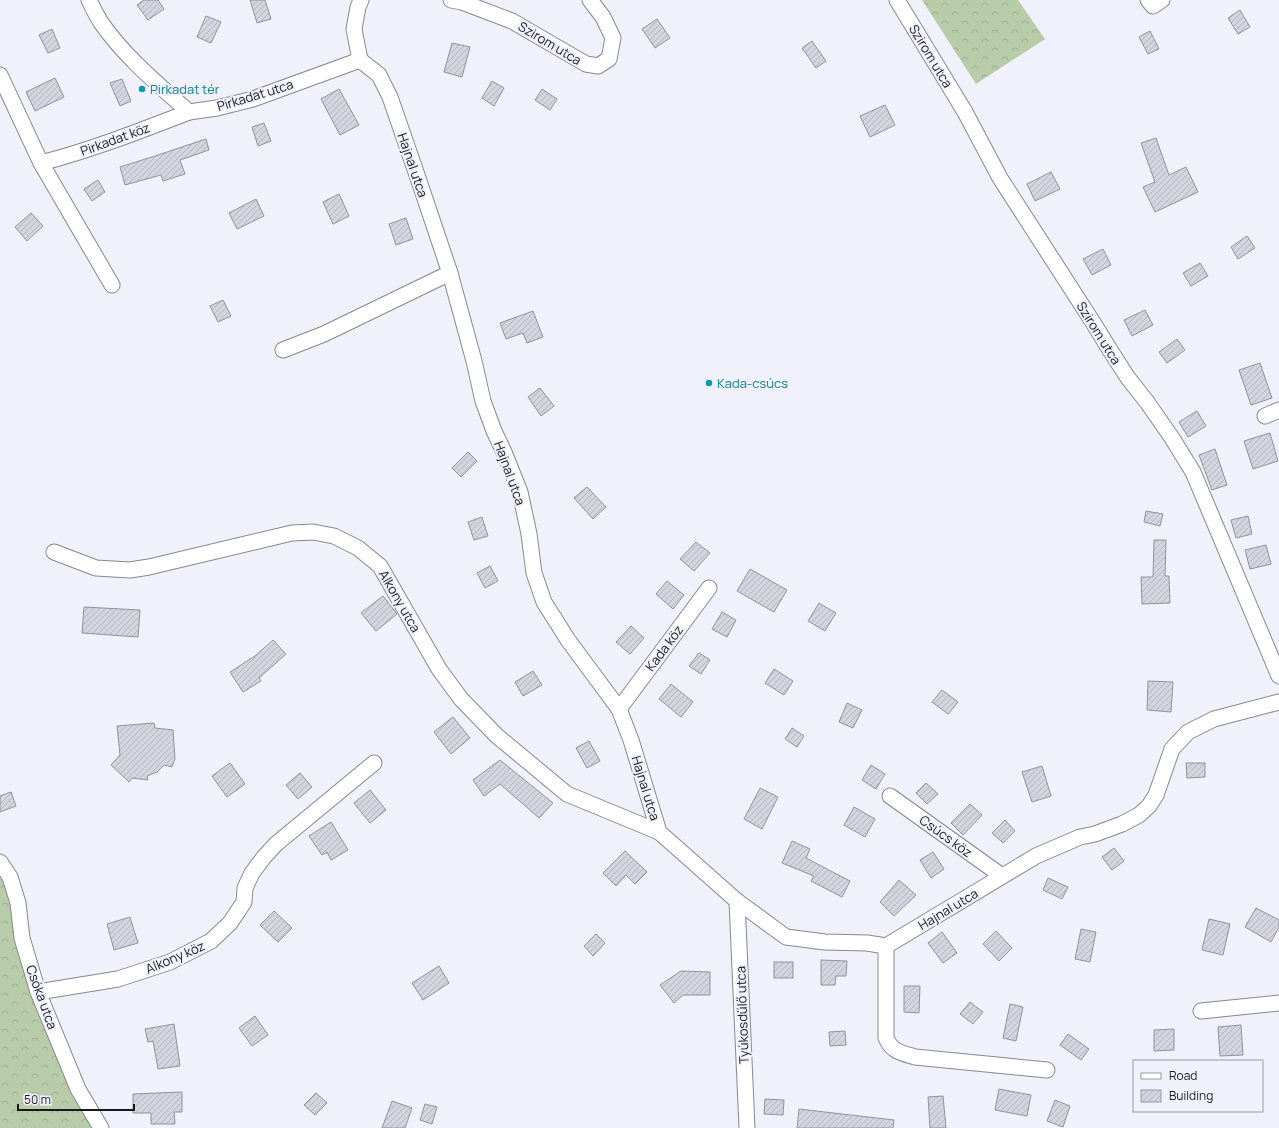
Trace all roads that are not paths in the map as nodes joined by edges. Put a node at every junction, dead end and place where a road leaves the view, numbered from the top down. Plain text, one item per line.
1 (89, 0) edge
2 (362, 0) edge
3 (451, 0) edge
4 (590, 0) edge
5 (897, 0) edge
6 (360, 60) junction
7 (0, 75) edge
8 (189, 112) junction
9 (41, 163) junction
10 (450, 273) junction
11 (112, 285) dead end
12 (283, 350) dead end
13 (54, 552) dead end
14 (709, 588) dead end
15 (1279, 676) edge
16 (1279, 702) edge
17 (619, 709) junction
18 (374, 763) dead end
19 (890, 796) dead end
20 (659, 832) junction
21 (0, 862) edge
22 (1002, 876) junction
23 (737, 901) junction
24 (886, 946) junction
25 (38, 992) junction
26 (1279, 1003) edge
27 (1201, 1011) dead end
28 (1047, 1070) dead end
29 (101, 1128) edge
30 (747, 1128) edge

1 - 8 street
2 - 6 street
3 - 4 street, Szirom utca
5 - 15 street, Szirom utca
6 - 8 street, Pirkadat utca
6 - 10 street, Hajnal utca
7 - 9 street
8 - 9 street, Pirkadat köz
9 - 11 street
10 - 12 street
10 - 17 street, Hajnal utca
13 - 20 street, Alkony utca
14 - 17 street, Kada köz
16 - 22 street, Hajnal utca
17 - 20 street, Hajnal utca
18 - 25 street, Alkony köz
19 - 22 street, Csúcs köz
20 - 23 street, Hajnal utca
21 - 25 street, Csóka utca
22 - 24 street, Hajnal utca
23 - 24 street, Hajnal utca
23 - 30 street, Tyúkosdűlő utca
24 - 28 street
25 - 29 street, Csóka utca
26 - 27 street

